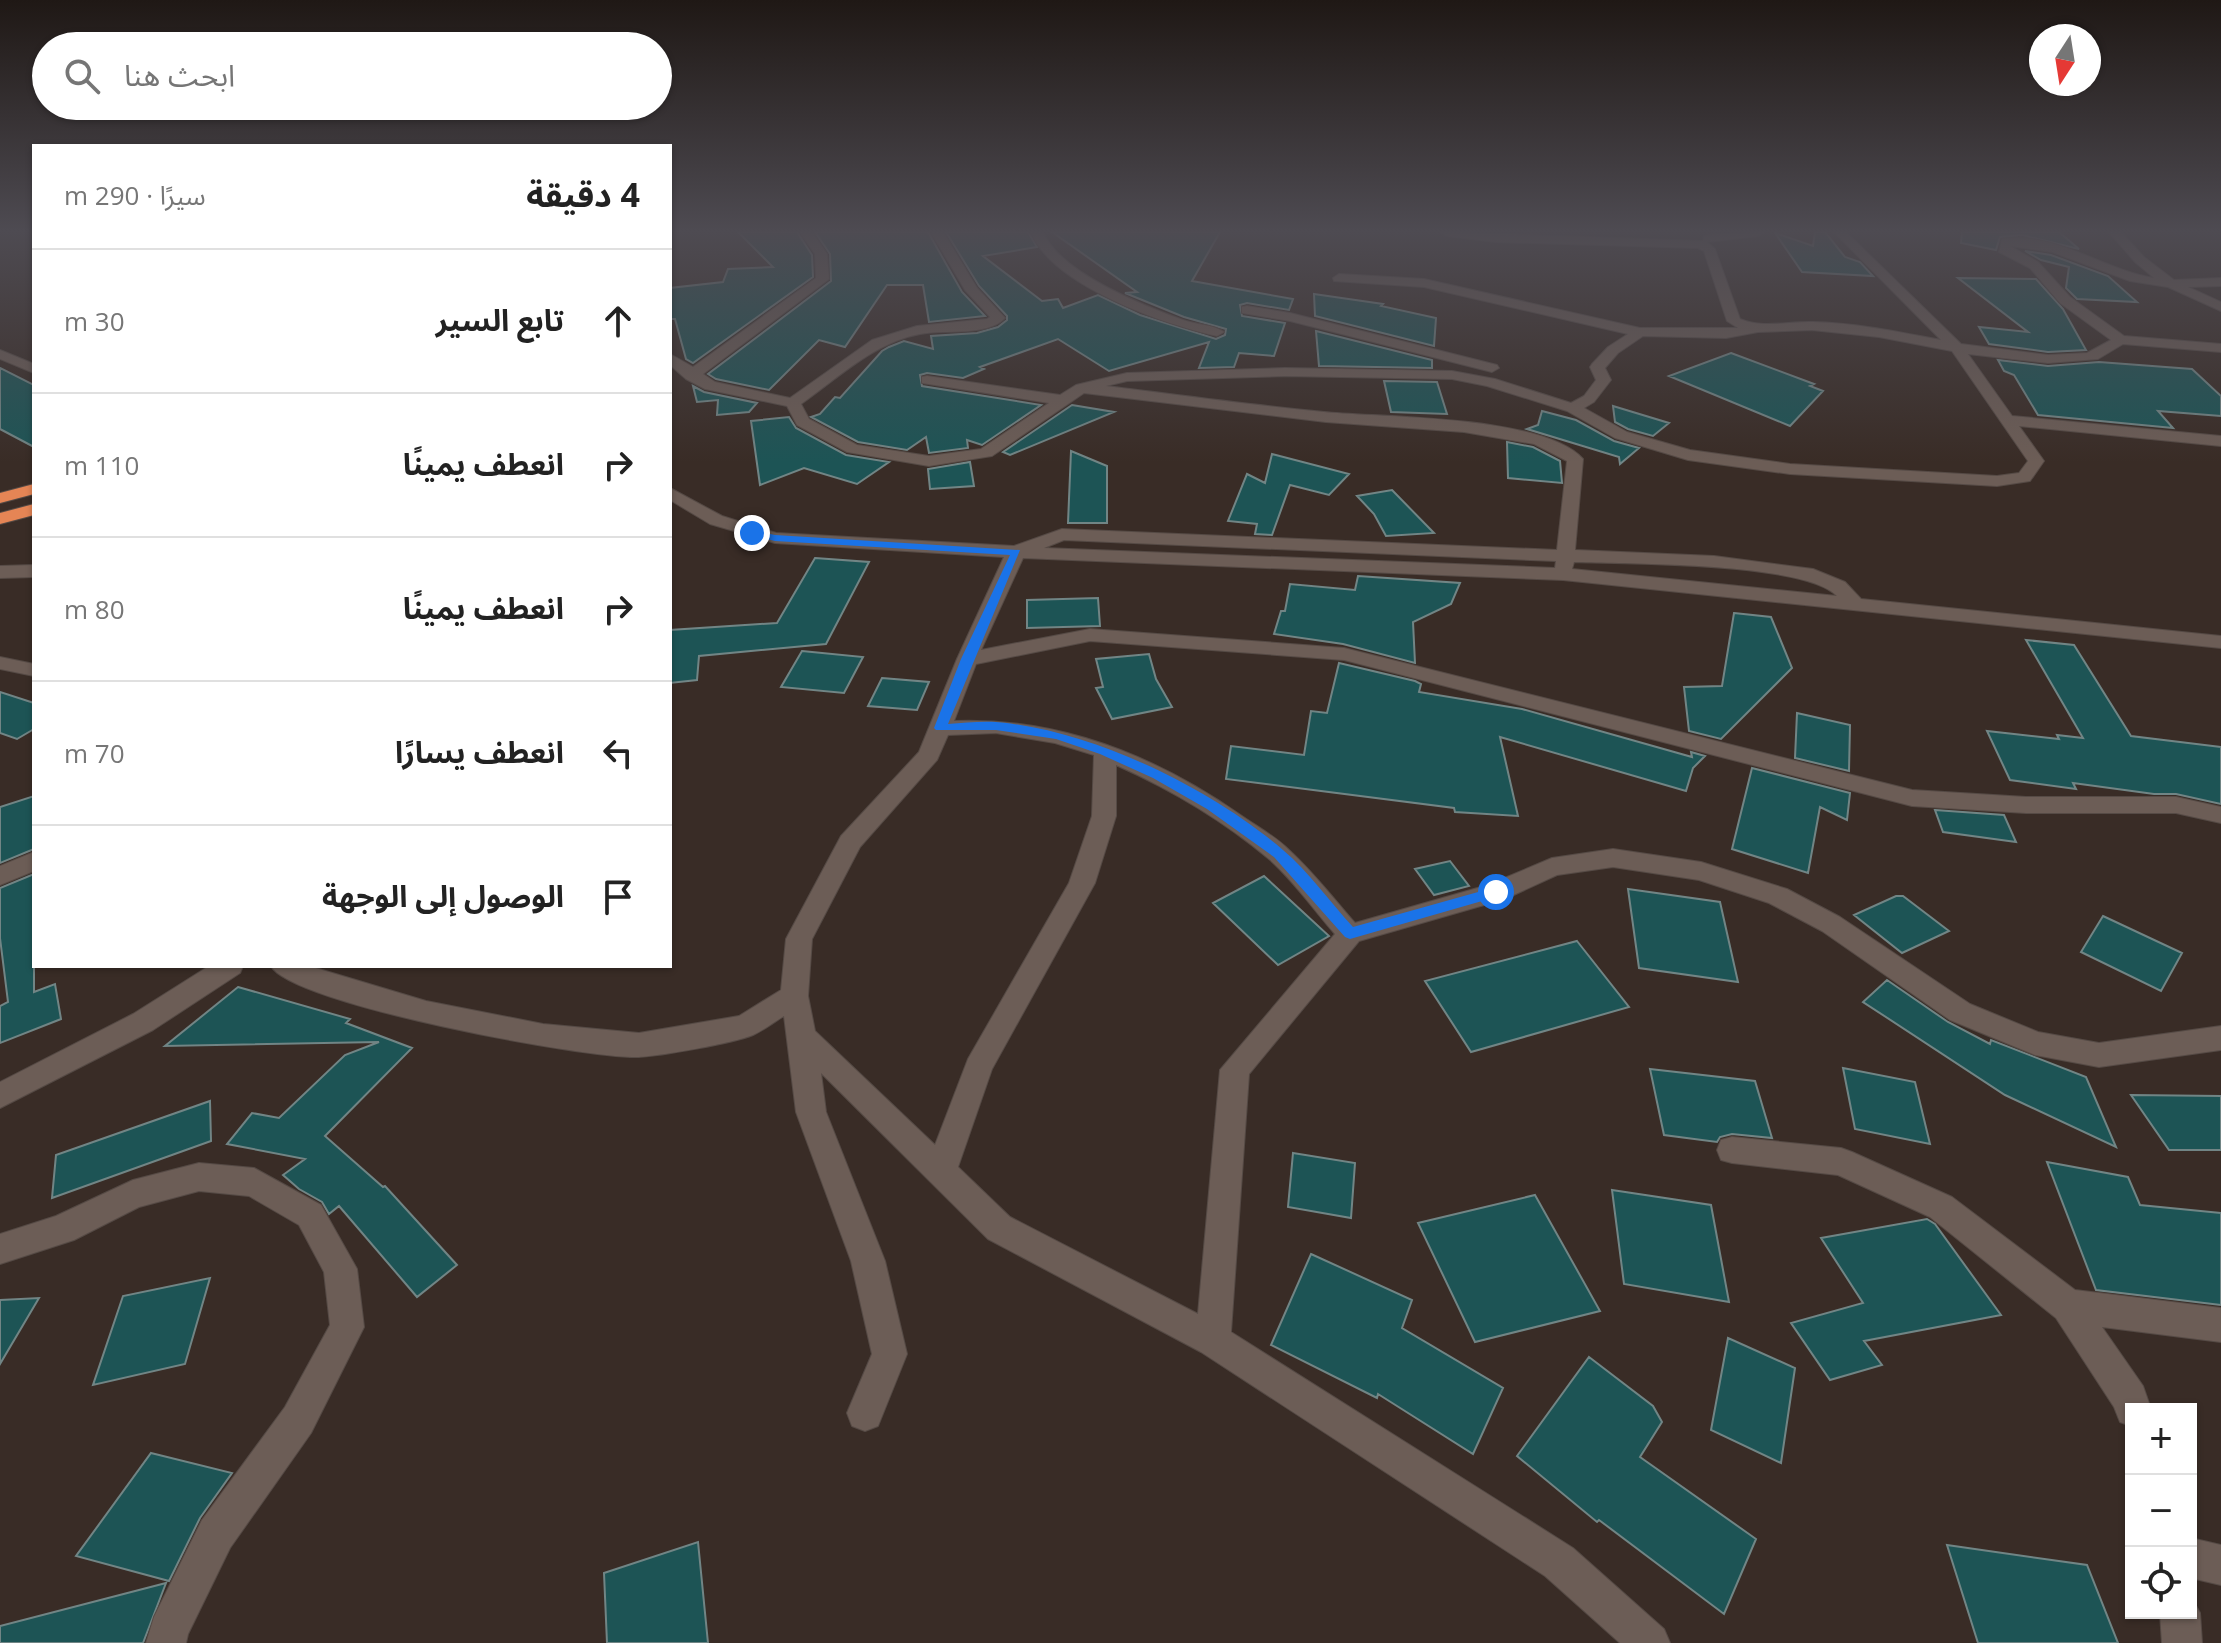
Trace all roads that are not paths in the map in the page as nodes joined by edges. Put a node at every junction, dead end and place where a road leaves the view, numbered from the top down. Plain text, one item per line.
1 (787, 309) edge
2 (989, 309) edge
3 (1141, 309) edge
4 (1537, 309) edge
5 (1730, 309) edge
6 (1917, 309) edge
7 (2077, 309) edge
8 (1247, 310) dead end
9 (1755, 329) junction
10 (1217, 332) dead end
11 (1640, 332) junction
12 (2120, 340) junction
13 (1957, 348) junction
14 (2221, 348) edge
15 (32, 351) edge
16 (4, 356) edge
17 (672, 360) edge
18 (32, 368) edge
19 (691, 376) junction
20 (927, 380) dead end
21 (1081, 388) junction
22 (1589, 399) junction
23 (1062, 400) junction
24 (793, 403) junction
25 (1572, 408) junction
26 (2009, 420) junction
27 (2221, 441) edge
28 (32, 490) edge
29 (672, 494) edge
30 (0, 498) edge
31 (32, 510) edge
32 (0, 519) edge
33 (1016, 552) junction
34 (1566, 554) junction
35 (32, 571) edge
36 (0, 572) edge
37 (1563, 574) junction
38 (1855, 604) junction
39 (2221, 642) edge
40 (967, 659) junction
41 (0, 663) edge
42 (32, 670) edge
43 (940, 728) junction
44 (1105, 751) junction
45 (2221, 815) edge
46 (32, 862) edge
47 (0, 876) edge
48 (1350, 934) junction
49 (227, 968) edge
50 (288, 968) edge
51 (794, 996) junction
52 (802, 1036) junction
53 (2221, 1038) edge
54 (0, 1096) edge
55 (1732, 1150) dead end
56 (941, 1170) junction
57 (0, 1249) edge
58 (2068, 1306) junction
59 (2221, 1325) edge
60 (1213, 1340) junction
61 (2131, 1403) edge
62 (865, 1413) dead end
63 (2197, 1559) edge
64 (2221, 1565) edge
65 (2180, 1619) edge
66 (166, 1643) edge
67 (1650, 1643) edge
68 (2182, 1643) edge

1 - 19 street
2 - 24 street
3 - 10 street
4 - 11 street
5 - 9 street
6 - 13 street
7 - 12 street
8 - 22 street
9 - 11 street
9 - 13 street
11 - 22 street
12 - 13 street
12 - 14 street
13 - 26 street
15 - 16 street
16 - 18 street
17 - 19 street
19 - 24 street
20 - 23 street
21 - 23 street
21 - 25 street
21 - 34 street
22 - 25 street
23 - 24 street
25 - 26 street
26 - 27 street
28 - 30 highway
29 - 33 street
31 - 32 highway
33 - 34 street
33 - 37 street
33 - 40 street
34 - 37 street
34 - 38 street
35 - 36 street
37 - 38 street
38 - 39 street
40 - 43 street
40 - 45 street
41 - 42 street
43 - 44 street
43 - 51 street
44 - 48 street
44 - 56 street
46 - 47 street
48 - 53 street
48 - 60 street
49 - 54 street
50 - 51 street
51 - 52 street
52 - 56 street
52 - 62 street
55 - 58 street
56 - 60 street
57 - 66 street
58 - 59 street
58 - 61 street
60 - 67 street
63 - 64 street
65 - 68 street

